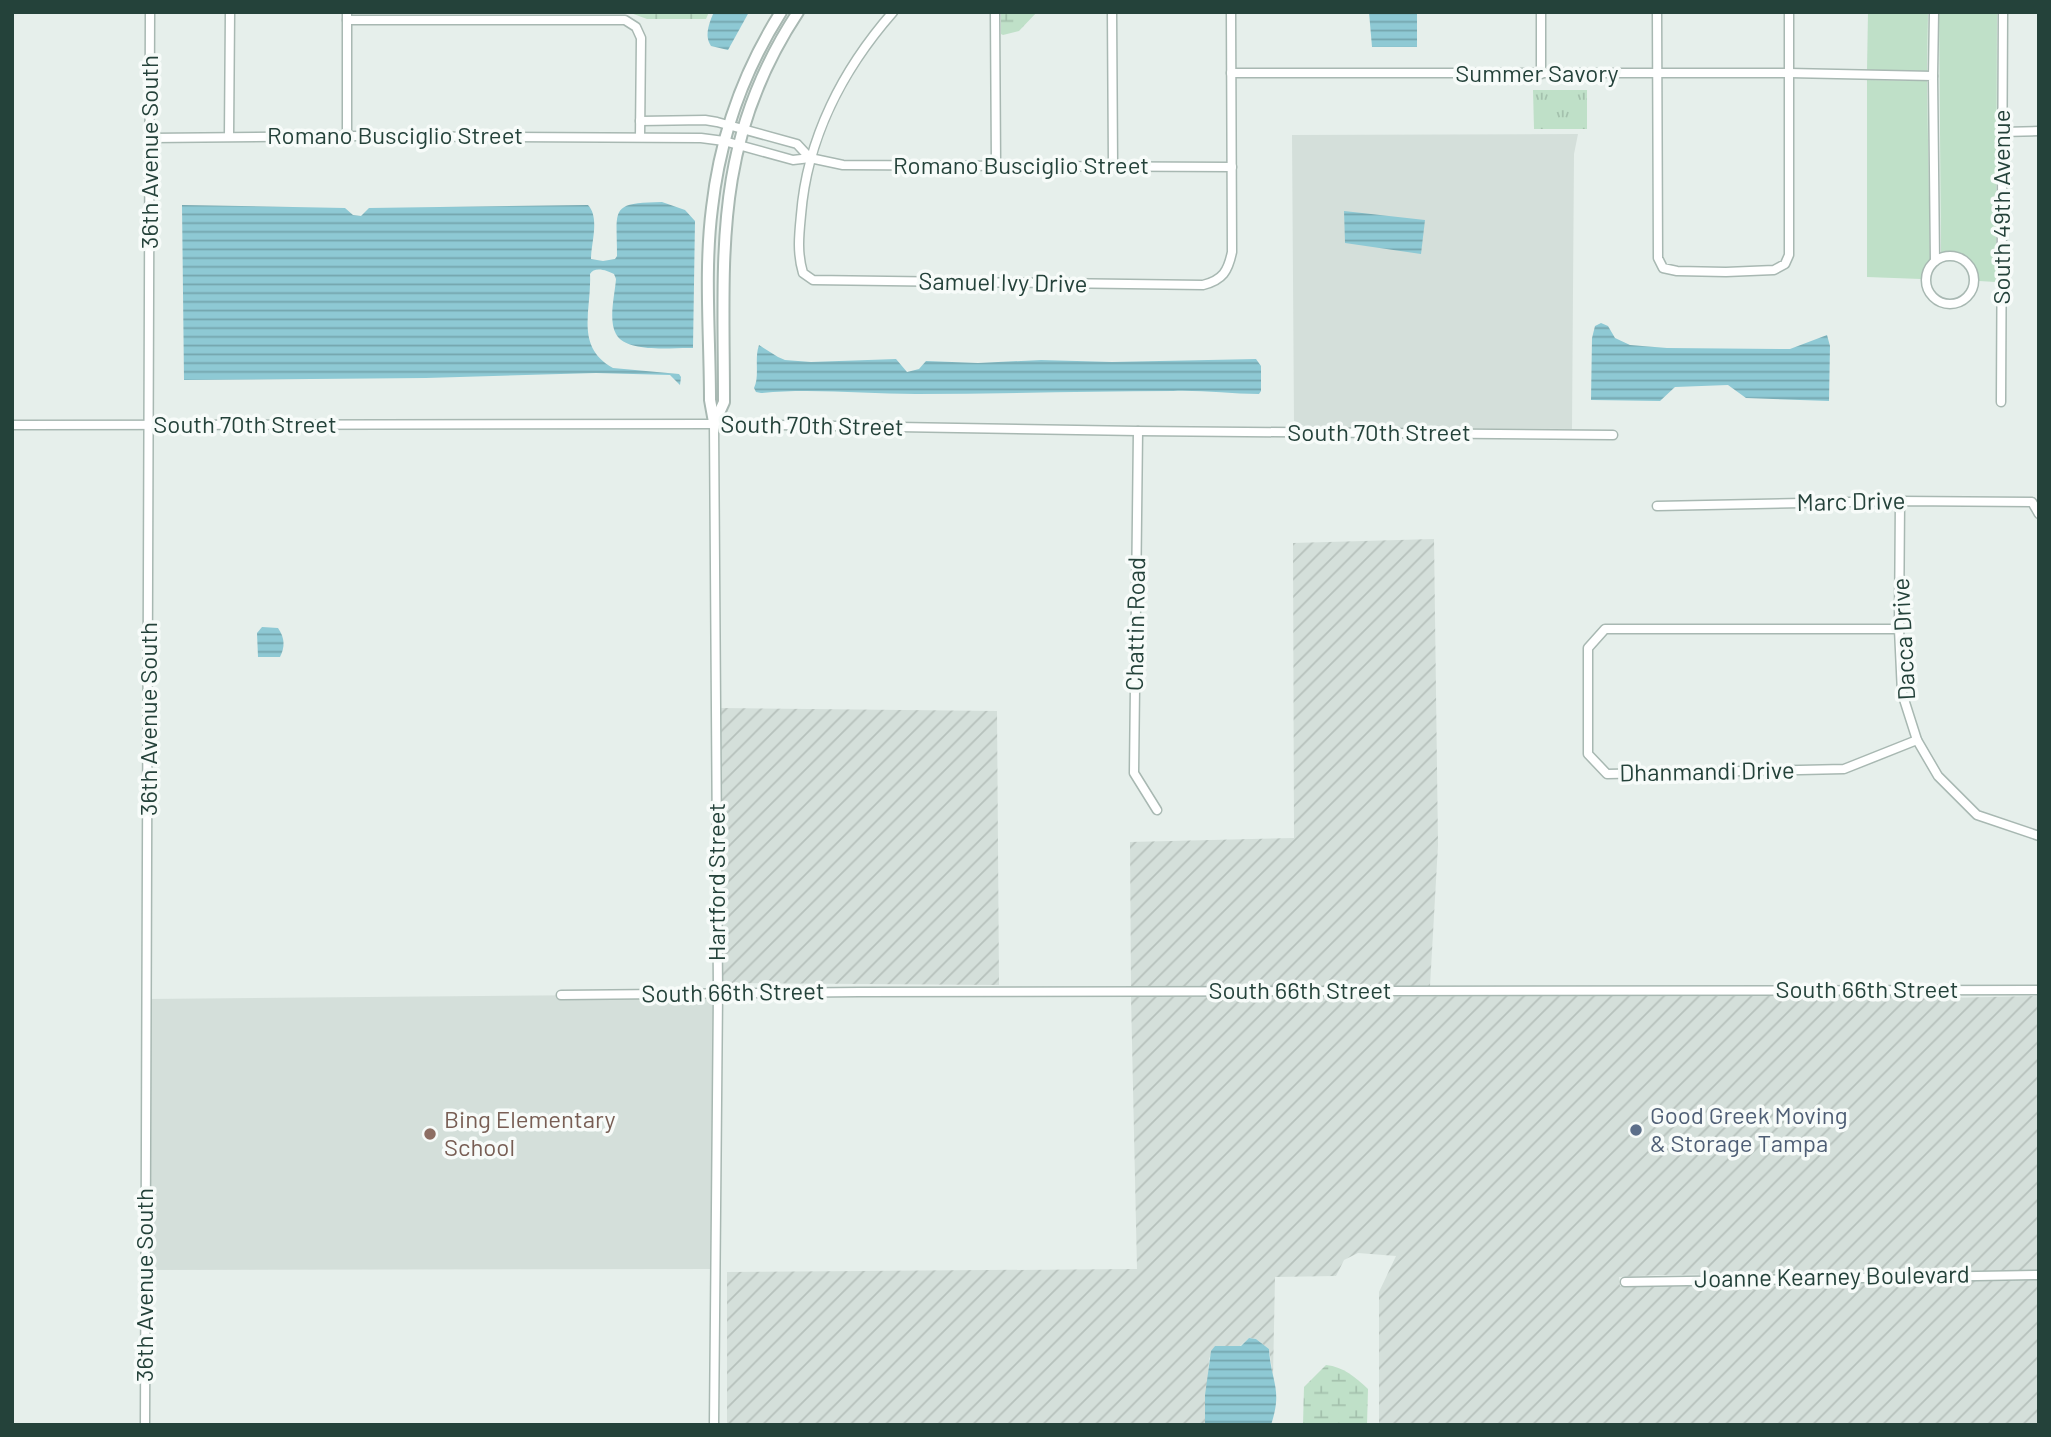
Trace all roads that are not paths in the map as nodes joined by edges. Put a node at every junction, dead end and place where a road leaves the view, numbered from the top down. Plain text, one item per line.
1 (150, 12) edge
2 (230, 12) edge
3 (780, 12) edge
4 (798, 12) edge
5 (893, 12) edge
6 (996, 12) edge
7 (1112, 12) edge
8 (1231, 12) edge
9 (1541, 12) edge
10 (1657, 12) edge
11 (1789, 12) edge
12 (1934, 12) edge
13 (2003, 12) edge
14 (346, 16) edge
15 (1231, 72) junction
16 (1789, 73) junction
17 (1541, 74) junction
18 (1657, 75) junction
19 (1933, 76) junction
20 (640, 121) junction
21 (728, 125) junction
22 (742, 129) junction
23 (2039, 131) edge
24 (2003, 132) junction
25 (229, 136) junction
26 (346, 136) junction
27 (640, 137) junction
28 (150, 138) junction
29 (724, 141) junction
30 (737, 145) junction
31 (810, 158) junction
32 (996, 165) junction
33 (1113, 166) junction
34 (1232, 167) junction
35 (1935, 261) junction
36 (2001, 402) dead end
37 (714, 424) junction
38 (12, 425) edge
39 (150, 425) junction
40 (1138, 432) junction
41 (1612, 435) dead end
42 (1900, 501) junction
43 (1657, 506) dead end
44 (2039, 514) edge
45 (1899, 629) junction
46 (1917, 740) junction
47 (1157, 810) dead end
48 (2039, 836) edge
49 (2039, 990) edge
50 (718, 993) junction
51 (561, 995) dead end
52 (2039, 1275) edge
53 (1625, 1282) dead end
54 (145, 1425) edge
55 (714, 1425) edge

1 - 28 street, 36th Avenue South
2 - 25 street
3 - 21 street
4 - 22 street
5 - 31 street, Samuel Ivy Drive
6 - 32 street
7 - 33 street
8 - 15 street, Samuel Ivy Drive
9 - 17 street
10 - 18 street
11 - 16 street
12 - 19 street
13 - 24 street, South 49th Avenue
14 - 20 street
14 - 26 street
15 - 17 street, Summer Savory
15 - 34 street, Samuel Ivy Drive
16 - 18 street, Summer Savory
16 - 18 street
16 - 19 street, Summer Savory
17 - 18 street, Summer Savory
19 - 35 street
20 - 21 street, Romano Busciglio Street
20 - 27 street
21 - 22 street, Romano Busciglio Street
21 - 29 street
22 - 30 street
22 - 31 street, Romano Busciglio Street
23 - 24 street
24 - 36 street, South 49th Avenue
25 - 26 street, Romano Busciglio Street
25 - 28 street, Romano Busciglio Street
26 - 27 street, Romano Busciglio Street
27 - 29 street, Romano Busciglio Street
28 - 39 street, 36th Avenue South
29 - 30 street, Romano Busciglio Street
29 - 37 street
30 - 31 street, Romano Busciglio Street
30 - 37 street
31 - 32 street, Romano Busciglio Street
31 - 34 street, Samuel Ivy Drive
32 - 33 street, Romano Busciglio Street
33 - 34 street, Romano Busciglio Street
35 - 35 street
37 - 39 street, South 70th Street
37 - 40 street, South 70th Street
37 - 50 street, Hartford Street
38 - 39 street, South 70th Street
39 - 54 street, 36th Avenue South
40 - 41 street, South 70th Street
40 - 47 street, Chattin Road
42 - 43 street, Marc Drive
42 - 44 street, Marc Drive
42 - 45 street, Dacca Drive
45 - 46 street, Dacca Drive
45 - 46 street, Dhanmandi Drive
46 - 48 street, Dacca Drive
49 - 50 street, South 66th Street
50 - 51 street, South 66th Street
50 - 55 street, Hartford Street
52 - 53 street, Joanne Kearney Boulevard

